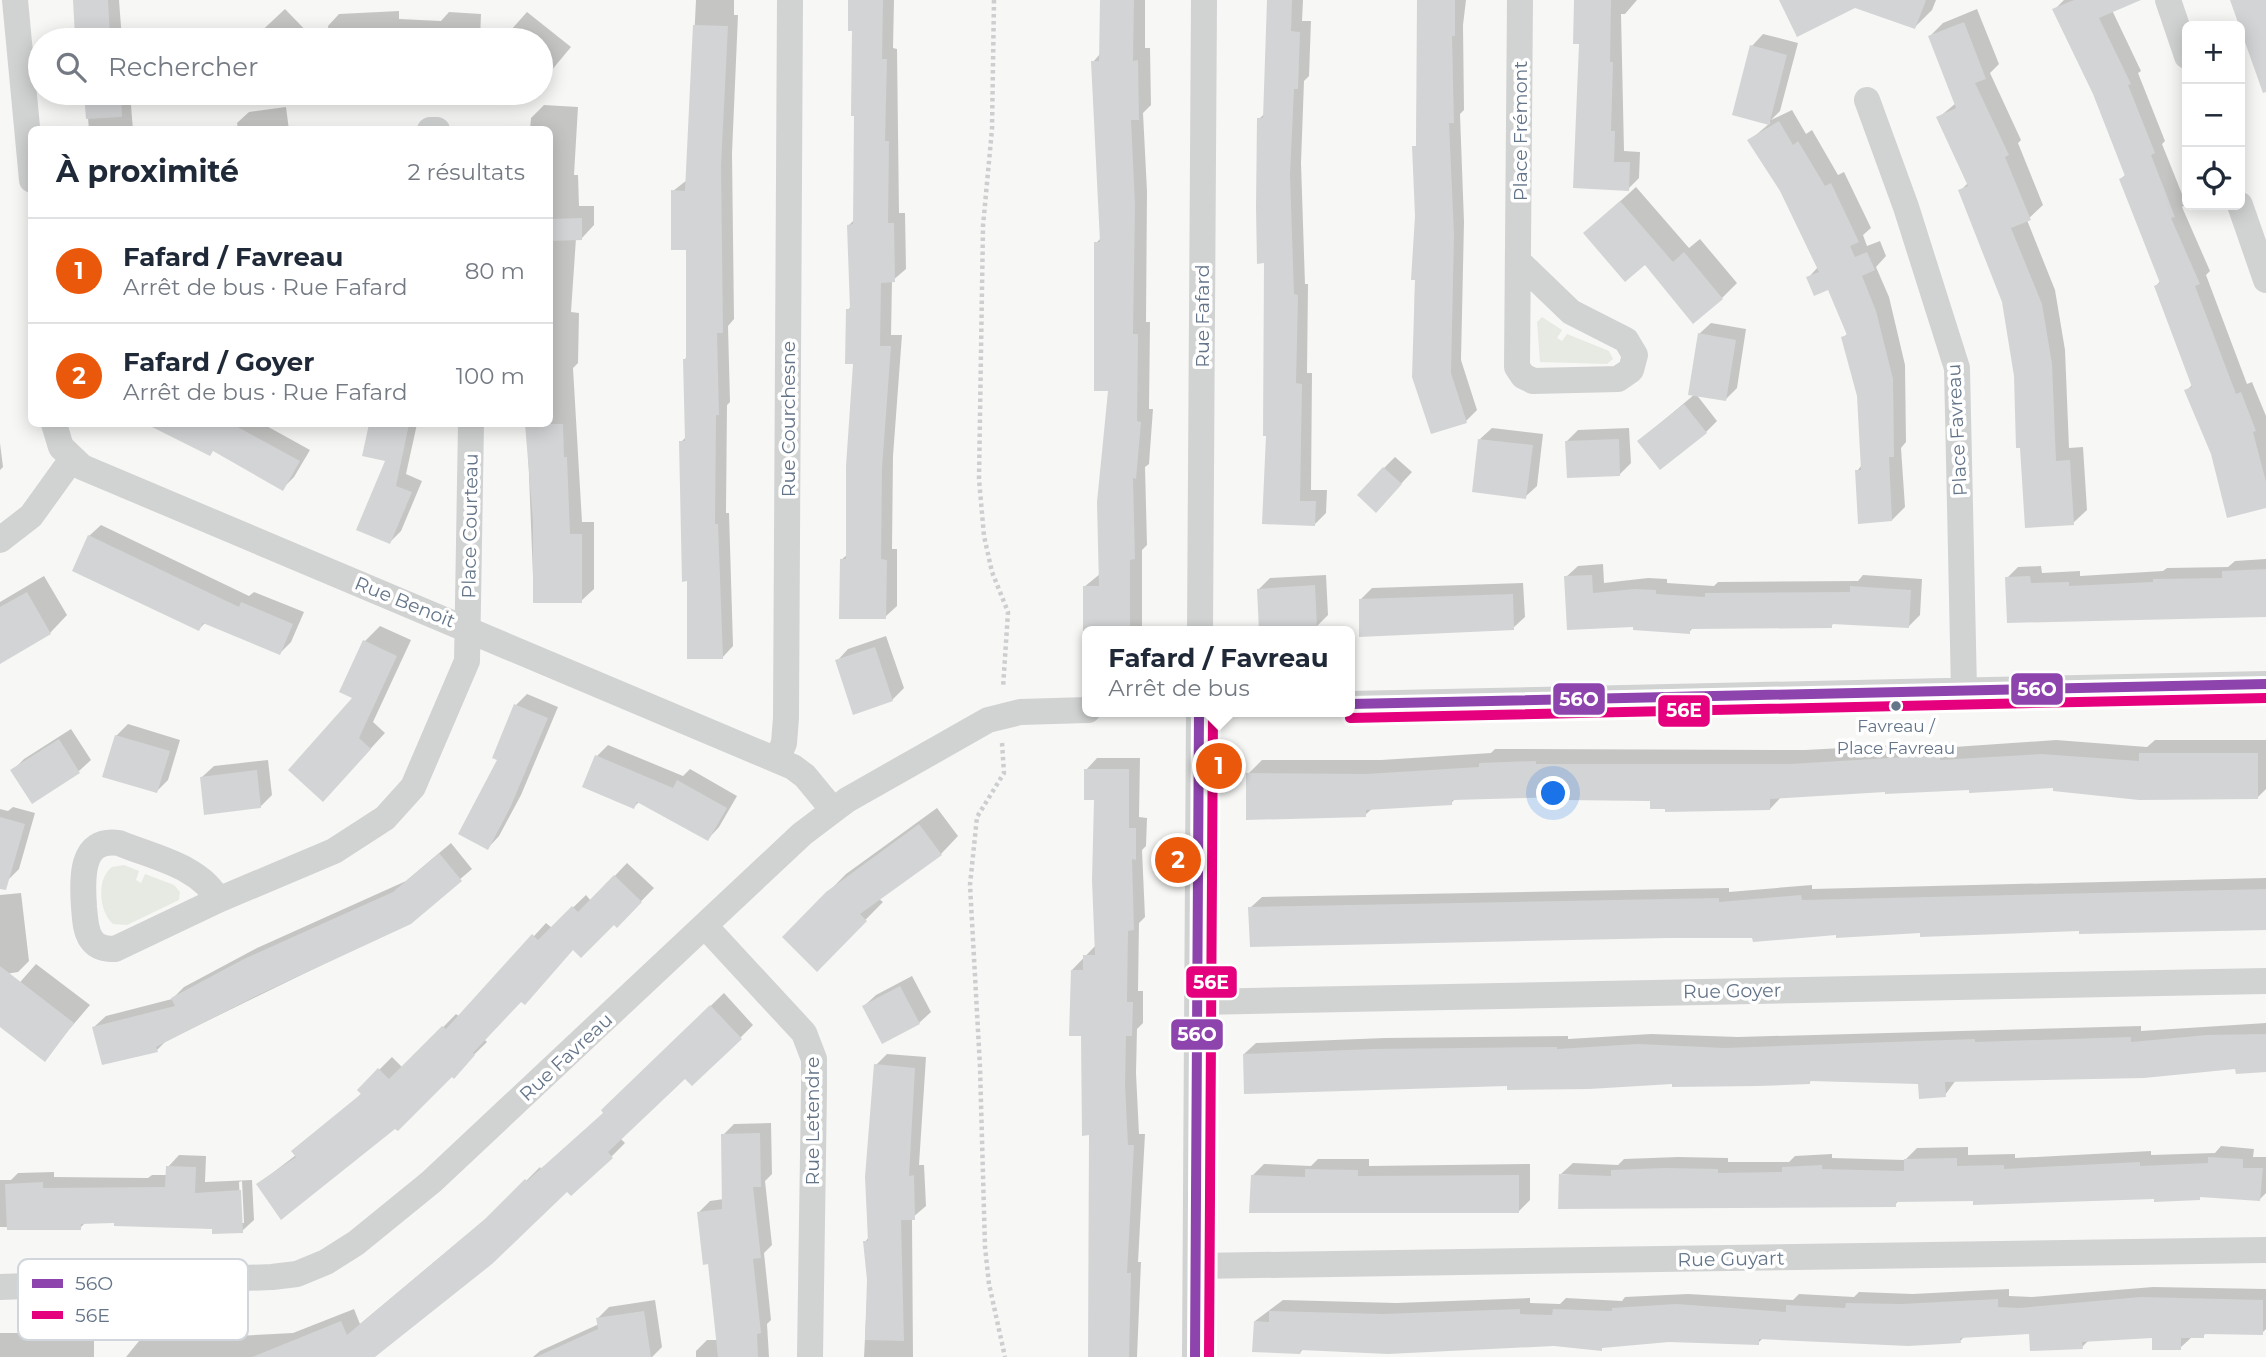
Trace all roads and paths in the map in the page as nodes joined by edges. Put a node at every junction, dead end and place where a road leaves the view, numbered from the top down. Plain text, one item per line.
1 (15, 0) edge
2 (790, 0) edge
3 (994, 0) edge
4 (1204, 0) edge
5 (1520, 0) edge
6 (2168, 0) edge
7 (2182, 41) edge
8 (1867, 100) dead end
9 (28, 138) edge
10 (2241, 210) edge
11 (1520, 263) junction
12 (2266, 280) edge
13 (55, 427) edge
14 (471, 427) edge
15 (72, 459) junction
16 (0, 540) edge
17 (1200, 626) edge
18 (468, 628) junction
19 (2266, 684) edge
20 (1003, 688) dead end
21 (1964, 690) junction
22 (1355, 704) edge
23 (1082, 710) edge
24 (1199, 717) edge
25 (1002, 742) dead end
26 (777, 760) junction
27 (833, 810) junction
28 (218, 900) junction
29 (705, 926) junction
30 (2266, 981) edge
31 (1199, 1002) junction
32 (2266, 1250) edge
33 (1196, 1266) junction
34 (248, 1278) edge
35 (18, 1286) edge
36 (0, 1287) edge
37 (810, 1357) edge
38 (1005, 1357) edge
39 (1195, 1357) edge

1 - 9 street
2 - 26 street, Rue Courchesne
3 - 20 path
4 - 17 street, Rue Fafard
5 - 11 street, Place Frémont
6 - 7 street
8 - 21 street, Place Favreau
10 - 12 street
11 - 11 street, Place Frémont
13 - 15 street
14 - 18 street, Place Courteau
15 - 16 street
15 - 18 street, Rue Benoit
18 - 26 street, Rue Benoit
18 - 28 street, Place Courteau
19 - 21 street
21 - 22 street
23 - 27 street, Rue Favreau
24 - 31 street
25 - 38 path
26 - 27 street
27 - 29 street, Rue Favreau
28 - 28 street, Place Courteau
29 - 34 street, Rue Favreau
29 - 37 street, Rue Letendre
30 - 31 street, Rue Goyer
31 - 33 street
32 - 33 street, Rue Guyart
33 - 39 street
35 - 36 street, Rue Favreau

